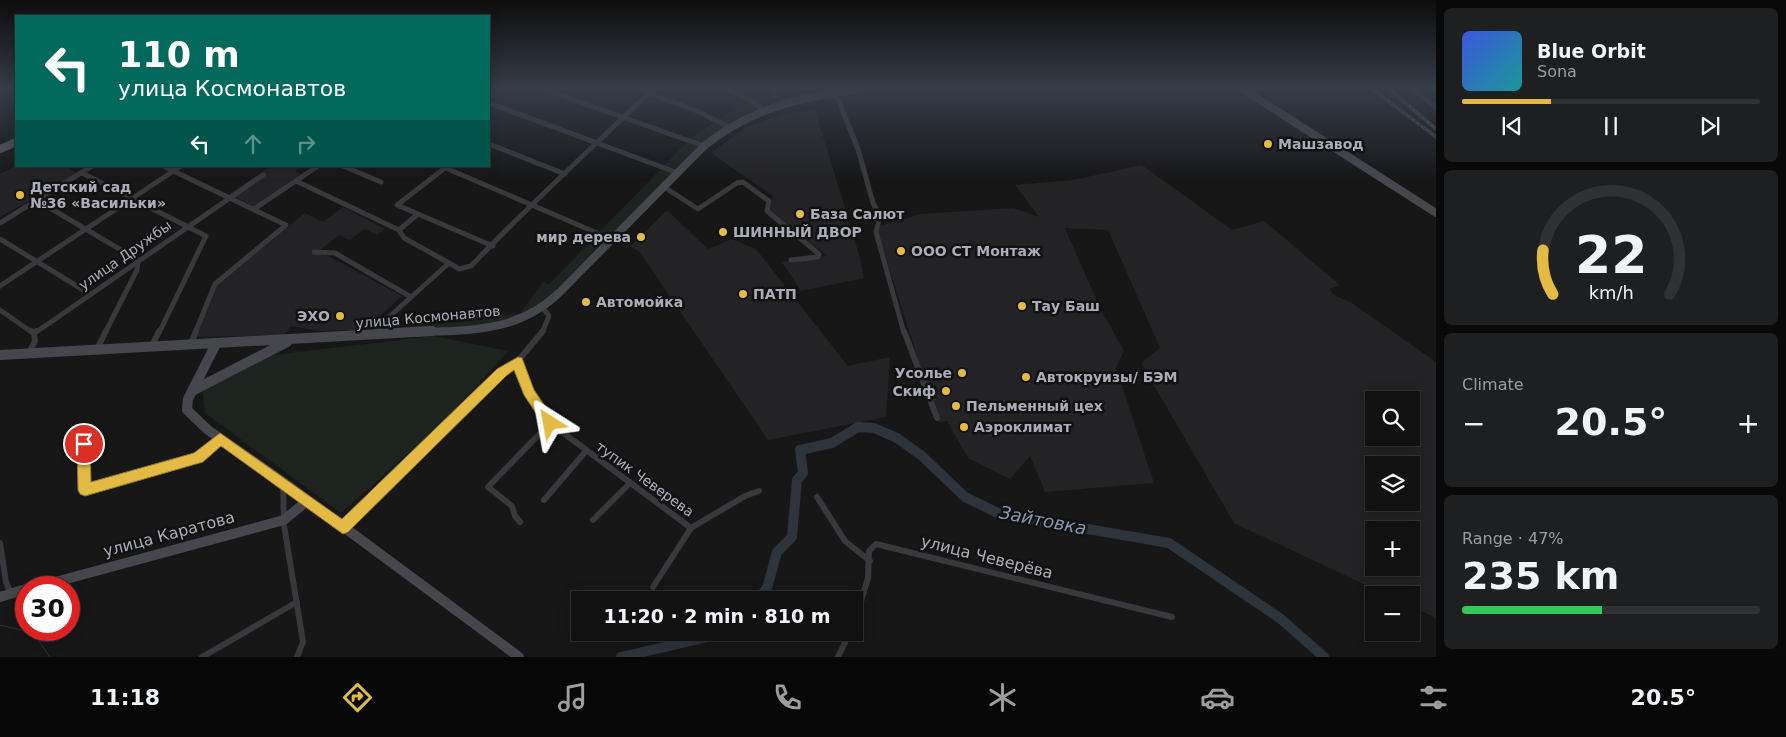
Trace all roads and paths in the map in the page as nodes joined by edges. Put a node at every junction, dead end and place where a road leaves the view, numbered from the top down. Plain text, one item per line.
1 (531, 119) edge
2 (621, 119) edge
3 (628, 119) edge
4 (713, 119) edge
5 (743, 119) edge
6 (845, 119) edge
7 (1289, 119) edge
8 (727, 126) junction
9 (15, 136) edge
10 (15, 142) edge
11 (596, 143) junction
12 (0, 144) edge
13 (490, 144) edge
14 (704, 146) junction
15 (0, 150) edge
16 (91, 167) edge
17 (165, 167) edge
18 (179, 167) edge
19 (317, 167) edge
20 (345, 167) edge
21 (443, 167) edge
22 (173, 171) junction
23 (82, 173) junction
24 (678, 173) junction
25 (565, 174) junction
26 (263, 175) dead end
27 (296, 181) junction
28 (381, 182) dead end
29 (664, 187) junction
30 (230, 197) junction
31 (132, 198) junction
32 (38, 201) junction
33 (530, 204) junction
34 (254, 208) junction
35 (1436, 213) edge
36 (418, 214) junction
37 (0, 224) edge
38 (186, 227) junction
39 (88, 229) junction
40 (399, 230) junction
41 (0, 239) edge
42 (611, 239) junction
43 (493, 246) junction
44 (314, 252) dead end
45 (138, 260) junction
46 (791, 260) dead end
47 (37, 262) junction
48 (449, 263) junction
49 (0, 286) edge
50 (90, 294) junction
51 (411, 296) junction
52 (543, 308) junction
53 (0, 310) edge
54 (34, 333) junction
55 (378, 336) junction
56 (291, 340) junction
57 (216, 344) junction
58 (190, 346) junction
59 (151, 348) junction
60 (96, 351) junction
61 (29, 354) junction
62 (0, 357) edge
63 (518, 362) junction
64 (192, 391) junction
65 (937, 418) dead end
66 (550, 423) junction
67 (220, 439) junction
68 (84, 444) dead end
69 (586, 451) junction
70 (283, 482) junction
71 (629, 484) junction
72 (759, 491) dead end
73 (817, 496) dead end
74 (544, 500) dead end
75 (307, 501) junction
76 (284, 520) junction
77 (593, 520) dead end
78 (520, 522) dead end
79 (343, 527) junction
80 (691, 528) junction
81 (0, 543) edge
82 (870, 561) junction
83 (77, 576) edge
84 (653, 587) dead end
85 (5, 595) edge
86 (297, 602) junction
87 (863, 602) edge
88 (1172, 617) dead end
89 (846, 641) edge
90 (202, 657) edge
91 (297, 657) edge
92 (519, 657) edge
93 (838, 657) edge

1 - 11 street
2 - 11 street
3 - 14 street
4 - 8 street
5 - 8 main road, улица Космонавтов
6 - 65 street
7 - 35 main road
8 - 14 main road, улица Космонавтов
9 - 12 main road
10 - 15 main road
11 - 24 street
11 - 25 street
13 - 25 street
14 - 24 main road, улица Космонавтов
16 - 23 street
17 - 22 street
18 - 22 street
19 - 27 street
20 - 28 street
21 - 33 street
21 - 36 street
22 - 30 street
22 - 31 street
23 - 31 street
23 - 32 street
24 - 29 main road, улица Космонавтов
25 - 33 street
26 - 30 street, улица Дружбы
27 - 34 street
27 - 40 street
29 - 42 main road, улица Космонавтов
29 - 46 street
30 - 34 street
30 - 38 street, улица Дружбы
31 - 38 street
31 - 39 street
32 - 37 street
32 - 39 street
33 - 42 street
33 - 43 street
34 - 58 street
36 - 40 street
36 - 43 street
38 - 45 street, улица Дружбы
38 - 59 street
39 - 45 street
39 - 47 street
40 - 48 street
41 - 47 street
42 - 52 main road, улица Космонавтов
43 - 48 street
44 - 51 street
45 - 50 street, улица Дружбы
45 - 60 street
47 - 49 street
47 - 50 street
48 - 51 street
50 - 54 street, улица Дружбы
51 - 55 street
52 - 55 main road, улица Космонавтов
52 - 63 street
53 - 54 street
54 - 61 street
55 - 56 main road, улица Космонавтов
56 - 57 main road, улица Космонавтов
56 - 64 main road
57 - 58 main road, улица Космонавтов
57 - 64 main road
58 - 59 main road, улица Космонавтов
59 - 60 main road, улица Космонавтов
60 - 61 main road, улица Космонавтов
61 - 62 main road, улица Космонавтов
63 - 66 street, тупик Чеверева
63 - 79 street
64 - 67 main road
66 - 69 street, тупик Чеверева
66 - 78 street
67 - 68 street
67 - 70 main road
69 - 71 street, тупик Чеверева
69 - 74 street
70 - 75 main road
70 - 76 street
71 - 77 street
71 - 80 street, тупик Чеверева
72 - 80 street, тупик Чеверева
73 - 82 street
75 - 76 main road, улица Каратова
75 - 79 main road
76 - 83 main road, улица Каратова
76 - 86 street
79 - 92 main road
80 - 84 street, тупик Чеверева
81 - 85 street
82 - 87 street, улица Чеверёва
82 - 88 street, улица Чеверёва
86 - 90 street
86 - 91 street
89 - 93 street

